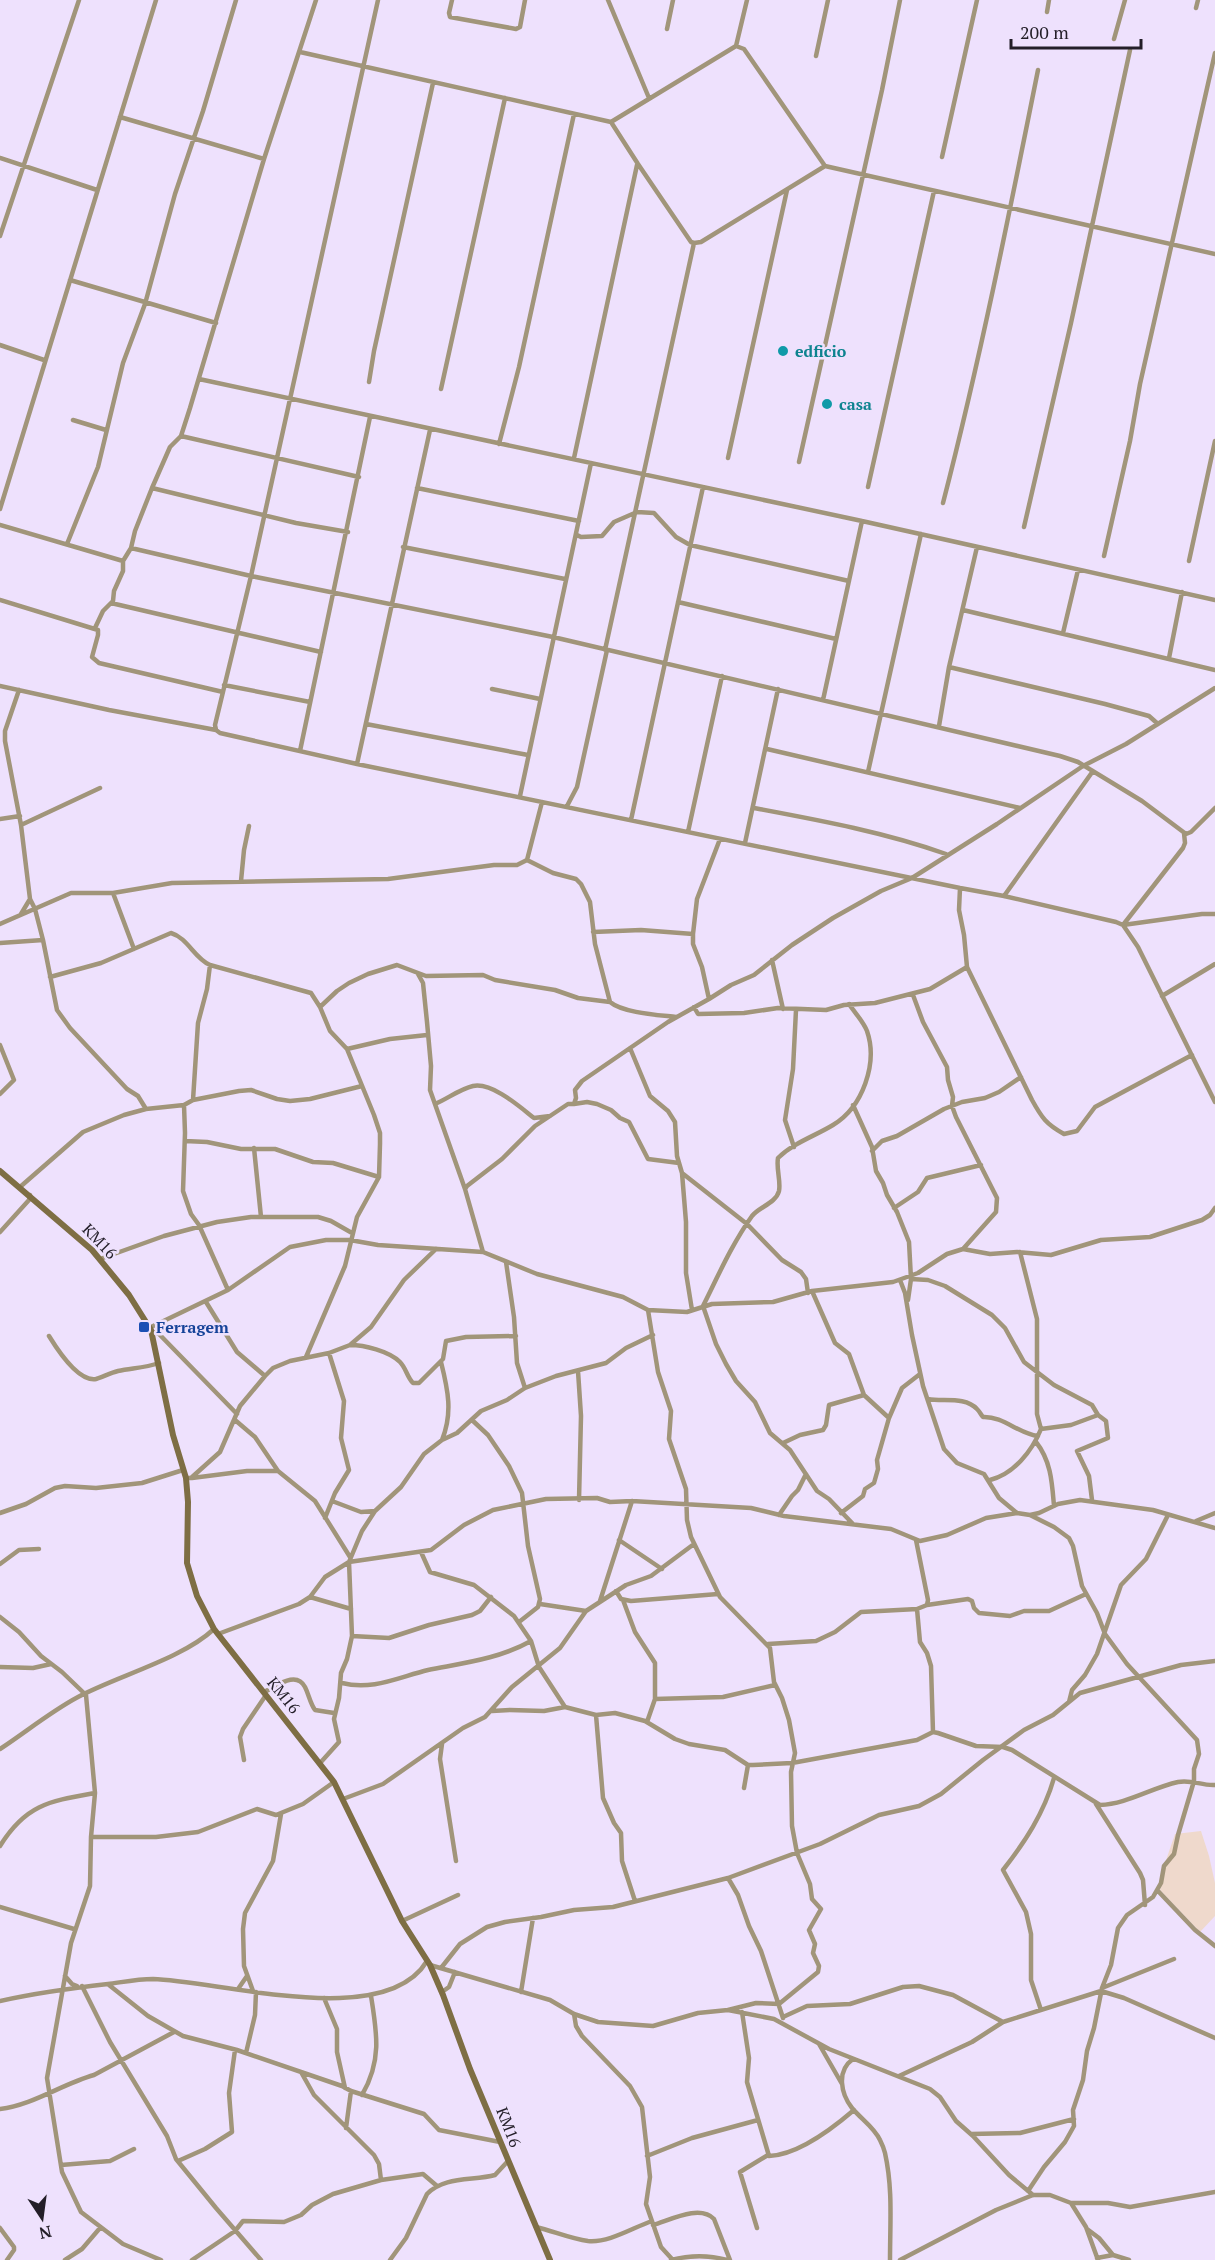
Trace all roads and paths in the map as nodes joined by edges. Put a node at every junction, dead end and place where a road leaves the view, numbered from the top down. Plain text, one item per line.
1 (79, 0) edge
2 (156, 0) edge
3 (236, 0) edge
4 (316, 0) edge
5 (378, 0) edge
6 (452, 0) edge
7 (525, 0) edge
8 (608, 0) edge
9 (673, 0) edge
10 (747, 0) edge
11 (828, 0) edge
12 (900, 0) edge
13 (977, 0) edge
14 (1049, 0) edge
15 (1125, 0) edge
16 (1198, 0) edge
17 (1196, 8) dead end
18 (1047, 12) dead end
19 (667, 29) dead end
20 (1114, 39) dead end
21 (736, 46) junction
22 (1130, 50) dead end
23 (300, 52) junction
24 (1215, 54) edge
25 (816, 56) dead end
26 (363, 68) junction
27 (1038, 70) dead end
28 (434, 83) junction
29 (505, 98) junction
30 (649, 98) junction
31 (574, 114) junction
32 (120, 117) junction
33 (611, 122) junction
34 (194, 138) junction
35 (942, 157) dead end
36 (0, 158) edge
37 (264, 159) junction
38 (638, 164) junction
39 (23, 166) junction
40 (825, 166) junction
41 (863, 175) junction
42 (97, 190) junction
43 (787, 190) junction
44 (934, 190) junction
45 (1010, 209) junction
46 (1091, 227) junction
47 (0, 236) edge
48 (694, 243) junction
49 (1171, 245) junction
50 (1215, 254) edge
51 (70, 280) junction
52 (145, 303) junction
53 (216, 323) junction
54 (0, 345) edge
55 (44, 360) junction
56 (199, 379) junction
57 (369, 382) dead end
58 (441, 390) dead end
59 (288, 399) junction
60 (370, 417) junction
61 (73, 420) dead end
62 (106, 430) junction
63 (430, 430) junction
64 (181, 436) junction
65 (1215, 441) edge
66 (499, 444) junction
67 (276, 457) junction
68 (574, 458) junction
69 (728, 458) dead end
70 (799, 462) dead end
71 (591, 463) junction
72 (645, 474) junction
73 (359, 477) junction
74 (703, 487) junction
75 (868, 487) dead end
76 (152, 488) junction
77 (417, 488) junction
78 (943, 503) dead end
79 (0, 509) edge
80 (637, 512) junction
81 (263, 515) junction
82 (579, 521) junction
83 (862, 521) junction
84 (0, 525) edge
85 (1024, 527) dead end
86 (348, 532) junction
87 (921, 534) junction
88 (577, 535) junction
89 (67, 544) junction
90 (690, 545) junction
91 (403, 547) junction
92 (977, 547) junction
93 (131, 548) junction
94 (1104, 556) dead end
95 (123, 561) junction
96 (1189, 561) dead end
97 (1078, 570) junction
98 (251, 576) junction
99 (565, 579) junction
100 (849, 581) junction
101 (1182, 592) junction
102 (333, 593) junction
103 (0, 600) edge
104 (1215, 600) edge
105 (678, 602) junction
106 (111, 603) junction
107 (391, 604) junction
108 (963, 610) junction
109 (95, 628) junction
110 (236, 633) junction
111 (1063, 633) junction
112 (553, 637) junction
113 (836, 639) junction
114 (606, 650) junction
115 (321, 652) junction
116 (1169, 658) junction
117 (665, 662) junction
118 (950, 667) junction
119 (1215, 670) edge
120 (722, 676) junction
121 (224, 685) junction
122 (0, 686) edge
123 (1215, 688) edge
124 (492, 689) dead end
125 (778, 689) junction
126 (19, 690) junction
127 (223, 692) junction
128 (540, 699) junction
129 (823, 700) junction
130 (310, 702) junction
131 (882, 713) junction
132 (367, 723) junction
133 (1158, 724) junction
134 (939, 726) junction
135 (216, 730) junction
136 (767, 748) junction
137 (300, 751) junction
138 (528, 755) junction
139 (357, 764) junction
140 (1083, 766) junction
141 (1093, 771) junction
142 (868, 772) junction
143 (100, 788) dead end
144 (520, 796) junction
145 (542, 802) junction
146 (567, 806) junction
147 (1215, 807) edge
148 (754, 808) junction
149 (1020, 808) junction
150 (20, 816) junction
151 (0, 819) edge
152 (631, 819) junction
153 (21, 825) junction
154 (249, 826) dead end
155 (688, 832) junction
156 (1184, 833) junction
157 (720, 839) junction
158 (745, 843) junction
159 (946, 855) junction
160 (527, 860) junction
161 (912, 878) junction
162 (242, 881) junction
163 (960, 888) junction
164 (113, 893) junction
165 (1004, 896) junction
166 (30, 898) junction
167 (35, 909) junction
168 (21, 914) junction
169 (1215, 915) edge
170 (0, 924) edge
171 (1123, 925) junction
172 (593, 932) junction
173 (693, 934) junction
174 (43, 940) junction
175 (0, 943) edge
176 (134, 949) junction
177 (772, 960) junction
178 (1215, 964) edge
179 (210, 966) junction
180 (967, 967) junction
181 (416, 972) junction
182 (50, 977) junction
183 (913, 995) junction
184 (1162, 996) junction
185 (709, 999) junction
186 (610, 1002) junction
187 (849, 1004) junction
188 (320, 1007) junction
189 (694, 1007) junction
190 (783, 1009) junction
191 (796, 1010) junction
192 (676, 1017) junction
193 (427, 1035) junction
194 (0, 1045) edge
195 (630, 1048) junction
196 (347, 1049) junction
197 (1192, 1055) junction
198 (1021, 1077) junction
199 (362, 1086) junction
200 (0, 1094) edge
201 (193, 1100) junction
202 (1215, 1102) edge
203 (435, 1104) junction
204 (574, 1104) junction
205 (184, 1105) junction
206 (853, 1105) junction
207 (952, 1106) junction
208 (146, 1109) junction
209 (552, 1115) junction
210 (185, 1141) junction
211 (794, 1147) junction
212 (254, 1148) junction
213 (873, 1151) junction
214 (679, 1163) junction
215 (981, 1165) junction
216 (0, 1171) edge
217 (682, 1173) junction
218 (379, 1177) junction
219 (20, 1187) junction
220 (465, 1189) junction
221 (30, 1195) junction
222 (894, 1208) junction
223 (1215, 1208) edge
224 (261, 1217) junction
225 (747, 1224) junction
226 (199, 1225) junction
227 (0, 1232) edge
228 (352, 1233) junction
229 (350, 1240) junction
230 (436, 1249) junction
231 (963, 1249) junction
232 (483, 1252) junction
233 (1020, 1252) junction
234 (100, 1259) junction
235 (506, 1262) junction
236 (911, 1277) junction
237 (900, 1280) junction
238 (228, 1290) junction
239 (810, 1292) junction
240 (907, 1301) junction
241 (206, 1302) junction
242 (703, 1306) junction
243 (648, 1310) junction
244 (692, 1310) junction
245 (150, 1329) junction
246 (653, 1335) junction
247 (49, 1336) dead end
248 (516, 1336) junction
249 (350, 1345) junction
250 (329, 1353) junction
251 (306, 1357) junction
252 (441, 1362) junction
253 (159, 1363) junction
254 (578, 1371) junction
255 (1038, 1371) junction
256 (920, 1374) junction
257 (265, 1376) junction
258 (525, 1388) junction
259 (864, 1395) junction
260 (928, 1400) junction
261 (1098, 1415) junction
262 (236, 1417) junction
263 (889, 1418) junction
264 (472, 1420) junction
265 (1041, 1429) junction
266 (1037, 1439) junction
267 (442, 1440) junction
268 (783, 1443) junction
269 (183, 1470) junction
270 (278, 1471) junction
271 (806, 1474) junction
272 (188, 1478) junction
273 (990, 1480) junction
274 (579, 1500) junction
275 (1092, 1500) junction
276 (332, 1501) junction
277 (632, 1501) junction
278 (523, 1502) junction
279 (686, 1504) junction
280 (1054, 1506) junction
281 (375, 1511) junction
282 (0, 1513) edge
283 (1017, 1513) junction
284 (1215, 1513) edge
285 (841, 1514) junction
286 (779, 1515) junction
287 (1030, 1515) junction
288 (1168, 1515) junction
289 (325, 1518) junction
290 (1195, 1522) junction
291 (853, 1524) junction
292 (1215, 1528) edge
293 (619, 1540) junction
294 (916, 1540) junction
295 (694, 1544) junction
296 (39, 1549) dead end
297 (421, 1552) junction
298 (349, 1559) junction
299 (0, 1564) edge
300 (662, 1569) junction
301 (616, 1591) junction
302 (718, 1594) junction
303 (1086, 1594) junction
304 (310, 1597) junction
305 (491, 1597) junction
306 (623, 1600) junction
307 (600, 1602) junction
308 (540, 1604) junction
309 (927, 1605) junction
310 (351, 1609) junction
311 (917, 1609) junction
312 (586, 1611) junction
313 (0, 1617) edge
314 (519, 1622) junction
315 (216, 1631) junction
316 (1105, 1634) junction
317 (352, 1636) junction
318 (531, 1641) junction
319 (768, 1644) junction
320 (1215, 1661) edge
321 (51, 1664) junction
322 (0, 1667) edge
323 (539, 1667) junction
324 (1139, 1677) junction
325 (342, 1683) junction
326 (775, 1685) junction
327 (265, 1693) junction
328 (86, 1695) junction
329 (655, 1699) junction
330 (1069, 1702) junction
331 (565, 1707) junction
332 (492, 1711) junction
333 (334, 1713) junction
334 (596, 1715) junction
335 (647, 1722) junction
336 (933, 1732) junction
337 (442, 1744) junction
338 (1003, 1747) junction
339 (0, 1749) edge
340 (244, 1760) dead end
341 (321, 1762) junction
342 (792, 1763) junction
343 (748, 1765) junction
344 (1054, 1779) junction
345 (1194, 1781) junction
346 (334, 1782) junction
347 (1215, 1785) edge
348 (744, 1788) dead end
349 (95, 1793) junction
350 (343, 1799) junction
351 (1096, 1804) junction
352 (280, 1814) junction
353 (91, 1837) junction
354 (0, 1846) edge
355 (797, 1853) junction
356 (456, 1861) dead end
357 (728, 1878) junction
358 (1158, 1891) junction
359 (458, 1895) dead end
360 (634, 1901) junction
361 (1145, 1905) junction
362 (0, 1907) edge
363 (533, 1918) junction
364 (402, 1921) junction
365 (74, 1929) junction
366 (1215, 1946) edge
367 (1174, 1959) dead end
368 (428, 1963) junction
369 (441, 1968) junction
370 (455, 1972) junction
371 (65, 1976) junction
372 (246, 1976) junction
373 (108, 1984) junction
374 (79, 1986) junction
375 (63, 1989) junction
376 (238, 1989) junction
377 (1101, 1989) junction
378 (255, 1992) junction
379 (442, 1992) junction
380 (521, 1992) junction
381 (371, 1996) junction
382 (324, 1998) junction
383 (0, 2001) edge
384 (779, 2004) junction
385 (728, 2010) junction
386 (1041, 2010) junction
387 (742, 2012) junction
388 (574, 2014) junction
389 (783, 2017) junction
390 (1003, 2022) junction
391 (784, 2024) junction
392 (174, 2032) junction
393 (1215, 2038) edge
394 (819, 2044) junction
395 (235, 2050) junction
396 (246, 2053) junction
397 (853, 2059) junction
398 (121, 2061) junction
399 (301, 2072) junction
400 (899, 2076) junction
401 (843, 2086) junction
402 (346, 2088) junction
403 (351, 2091) junction
404 (49, 2093) junction
405 (362, 2095) junction
406 (0, 2109) edge
407 (854, 2110) junction
408 (1074, 2119) junction
409 (758, 2120) junction
410 (346, 2128) junction
411 (971, 2134) junction
412 (500, 2142) junction
413 (134, 2149) dead end
414 (768, 2155) junction
415 (647, 2156) junction
416 (178, 2161) junction
417 (508, 2161) junction
418 (61, 2165) junction
419 (381, 2180) junction
420 (437, 2186) junction
421 (1215, 2192) edge
422 (1031, 2193) junction
423 (1071, 2203) junction
424 (652, 2223) junction
425 (536, 2227) junction
426 (1086, 2227) junction
427 (0, 2228) edge
428 (100, 2228) junction
429 (758, 2228) dead end
430 (235, 2231) junction
431 (1113, 2255) junction
432 (1098, 2259) edge
433 (7, 2260) edge
434 (65, 2260) edge
435 (160, 2260) edge
436 (192, 2260) edge
437 (261, 2260) edge
438 (390, 2260) edge
439 (550, 2260) edge
440 (672, 2260) edge
441 (729, 2260) edge
442 (890, 2260) edge
443 (900, 2260) edge
444 (1129, 2260) edge

1 - 39 street
2 - 32 street
3 - 34 street
4 - 23 street
5 - 26 street
6 - 7 street
8 - 30 street
9 - 19 street
10 - 21 street
11 - 25 street
12 - 41 street
13 - 35 street
14 - 18 street
15 - 20 street
16 - 17 street
21 - 30 street
21 - 40 street
22 - 46 street
23 - 26 street
23 - 37 street
24 - 49 street
26 - 28 street
26 - 59 street
27 - 45 street
28 - 29 street
28 - 57 street
29 - 31 street
29 - 58 street
30 - 33 street
31 - 33 street
31 - 66 street
32 - 34 street
32 - 42 street
33 - 38 street
34 - 37 street
34 - 52 street
36 - 39 street
37 - 53 street
38 - 48 street
38 - 68 street
39 - 42 street
39 - 47 street
40 - 41 street
40 - 43 street
41 - 44 street
41 - 70 street
42 - 51 street
43 - 48 street
43 - 69 street
44 - 45 street
44 - 75 street
45 - 46 street
45 - 78 street
46 - 49 street
46 - 85 street
48 - 72 street
49 - 50 street
49 - 94 street
51 - 52 street
51 - 55 street
52 - 53 street
52 - 62 street
53 - 56 street
54 - 55 street
55 - 79 street
56 - 59 street
56 - 64 street
59 - 60 street
59 - 67 street
60 - 63 street
60 - 73 street
61 - 62 street
62 - 89 street
63 - 66 street
63 - 77 street
64 - 67 street
64 - 76 street
65 - 96 street
66 - 68 street
67 - 73 street
67 - 81 street
68 - 71 street
71 - 72 street
71 - 82 street
72 - 74 street
72 - 80 street
73 - 86 street
74 - 83 street
74 - 90 street
76 - 81 street
76 - 93 street
77 - 82 street
77 - 91 street
80 - 88 street
80 - 90 street
80 - 114 street
81 - 86 street
81 - 98 street
82 - 88 street
83 - 87 street
83 - 100 street
84 - 89 street
86 - 102 street
87 - 92 street
87 - 131 street
88 - 99 street
89 - 95 street
90 - 100 street
90 - 105 street
91 - 99 street
91 - 107 street
92 - 97 street
92 - 108 street
93 - 95 street
93 - 98 street
95 - 106 street
97 - 101 street
97 - 111 street
98 - 102 street
98 - 110 street
99 - 112 street
100 - 113 street
101 - 104 street
101 - 116 street
102 - 107 street
102 - 115 street
103 - 109 street
105 - 113 street
105 - 117 street
106 - 109 street
106 - 110 street
107 - 112 street
107 - 132 street
108 - 111 street
108 - 118 street
109 - 127 street
110 - 115 street
110 - 121 street
111 - 116 street
112 - 114 street
112 - 128 street
113 - 129 street
114 - 117 street
114 - 146 street
115 - 130 street
116 - 119 street
117 - 120 street
117 - 152 street
118 - 133 street
118 - 134 street
120 - 125 street
120 - 155 street
121 - 127 street
121 - 130 street
122 - 126 street
123 - 133 street
124 - 128 street
125 - 129 street
125 - 136 street
126 - 135 street
126 - 150 street
127 - 135 street
128 - 138 street
129 - 131 street
130 - 137 street
131 - 134 street
131 - 142 street
132 - 138 street
132 - 139 street
133 - 140 street
134 - 140 street
135 - 137 street
136 - 142 street
136 - 148 street
137 - 139 street
138 - 144 street
139 - 144 street
140 - 141 street
140 - 149 street
141 - 156 street
141 - 165 street
142 - 149 street
143 - 153 street
144 - 145 street
145 - 146 street
145 - 160 street
146 - 152 street
147 - 156 street
148 - 158 street
148 - 159 street
149 - 159 street
150 - 151 street
150 - 153 street
152 - 155 street
153 - 166 street
154 - 162 street
155 - 157 street
156 - 171 street
157 - 158 street
157 - 173 street
158 - 161 street
159 - 161 street
160 - 162 street
160 - 172 street
161 - 163 street
161 - 177 street
162 - 164 street
163 - 165 street
163 - 180 street
164 - 167 street
164 - 176 street
165 - 171 street
166 - 167 street
166 - 168 street
167 - 168 street
167 - 174 street
168 - 170 street
169 - 171 street
171 - 184 street
172 - 173 street
172 - 186 street
173 - 185 street
174 - 175 street
174 - 182 street
176 - 179 street
176 - 182 street
177 - 185 street
177 - 190 street
178 - 184 street
179 - 188 street
179 - 201 street
180 - 183 street
180 - 198 street
181 - 186 street
181 - 188 street
181 - 193 street
182 - 208 street
183 - 187 street
183 - 207 street
184 - 197 street
185 - 189 street
186 - 192 street
187 - 191 street
187 - 206 street
188 - 196 street
189 - 190 street
189 - 192 street
190 - 191 street
191 - 211 street
192 - 195 street
193 - 196 street
193 - 203 street
194 - 200 street
195 - 204 street
195 - 214 street
196 - 199 street
197 - 198 street
197 - 202 street
198 - 207 street
199 - 201 street
199 - 218 street
201 - 205 street
203 - 209 street
203 - 220 street
204 - 209 street
204 - 214 street
205 - 208 street
205 - 210 street
206 - 211 street
206 - 213 street
207 - 213 street
207 - 215 street
208 - 219 street
209 - 220 street
210 - 212 street
210 - 226 street
211 - 225 street
212 - 218 street
212 - 224 street
213 - 222 street
214 - 217 street
215 - 222 street
215 - 231 street
216 - 219 street, KM16
217 - 225 street
217 - 244 street
218 - 228 street
219 - 221 street, KM16
220 - 232 street
221 - 227 street
221 - 234 street, KM16
222 - 236 street
223 - 233 street
224 - 226 street
224 - 228 street
225 - 239 street
225 - 242 street
226 - 234 street
226 - 238 street
228 - 229 street
229 - 230 street
229 - 238 street
229 - 251 street
230 - 232 street
230 - 249 street
231 - 233 street
231 - 236 street
232 - 235 street
233 - 255 street
234 - 245 street, KM16
235 - 243 street
235 - 248 street
236 - 237 street
236 - 240 street
236 - 255 street
237 - 239 street
237 - 240 street
238 - 241 street
239 - 242 street
239 - 259 street
240 - 256 street
241 - 245 street
241 - 257 street
242 - 244 street
242 - 268 street
243 - 244 street
243 - 246 street
245 - 253 street, KM16
245 - 262 street
246 - 254 street
246 - 279 street
247 - 253 street
248 - 252 street
248 - 258 street
249 - 250 street
249 - 252 street
250 - 251 street
250 - 276 street
251 - 257 street
252 - 267 street
253 - 269 street, KM16
254 - 258 street
254 - 274 street
255 - 261 street
255 - 265 street
256 - 260 street
256 - 263 street
257 - 262 street
258 - 264 street
259 - 263 street
259 - 268 street
260 - 266 street
260 - 273 street
261 - 265 street
261 - 275 street
262 - 270 street
262 - 272 street
263 - 285 street
264 - 267 street
264 - 278 street
265 - 266 street
266 - 273 street
266 - 280 street
267 - 281 street
268 - 271 street
269 - 272 street, KM16
269 - 282 street
270 - 272 street
270 - 289 street
271 - 285 street
271 - 286 street
272 - 315 street, KM16
273 - 283 street
274 - 277 street
274 - 278 street
275 - 280 street
275 - 288 street
276 - 281 street
276 - 289 street
277 - 279 street
277 - 293 street
278 - 297 street
278 - 308 street
279 - 286 street
279 - 295 street
280 - 287 street
281 - 298 street
283 - 287 street
283 - 294 street
284 - 290 street
285 - 291 street
286 - 291 street
287 - 303 street
288 - 290 street
288 - 316 street
289 - 298 street
290 - 292 street
291 - 294 street
293 - 300 street
293 - 307 street
294 - 309 street
295 - 300 street
295 - 302 street
296 - 299 street
297 - 298 street
297 - 305 street
298 - 304 street
298 - 310 street
300 - 301 street
301 - 306 street
301 - 307 street
302 - 306 street
302 - 319 street
303 - 309 street
303 - 316 street
304 - 310 street
304 - 315 street
305 - 314 street
305 - 317 street
306 - 329 street
307 - 312 street
308 - 312 street
308 - 314 street
309 - 311 street
310 - 317 street
311 - 319 street
311 - 336 street
312 - 323 street
313 - 321 street
314 - 318 street
315 - 327 street, KM16
315 - 328 street
316 - 324 street
316 - 330 street
317 - 325 street
318 - 323 street
318 - 325 street
319 - 326 street
320 - 324 street
321 - 322 street
321 - 328 street
323 - 331 street
323 - 332 street
324 - 330 street
324 - 345 street
325 - 333 street
326 - 329 street
326 - 342 street
327 - 333 street
327 - 340 street
327 - 341 street, KM16
328 - 339 street
328 - 349 street
329 - 335 street
330 - 338 street
331 - 332 street
331 - 334 street
332 - 337 street
333 - 341 street
334 - 335 street
334 - 360 street
335 - 343 street
336 - 338 street
336 - 342 street
337 - 350 street
337 - 356 street
338 - 344 street
338 - 355 street
341 - 346 street, KM16
342 - 343 street
342 - 355 street
343 - 348 street
344 - 351 street
344 - 386 street
345 - 347 street
345 - 351 street
345 - 358 street
346 - 350 street, KM16
346 - 352 street
349 - 353 street
349 - 354 street
350 - 364 street, KM16
351 - 361 street
352 - 353 street
352 - 372 street
353 - 365 street
355 - 357 street
355 - 384 street
357 - 360 street
357 - 384 street
358 - 361 street
358 - 366 street
359 - 364 street
360 - 363 street
361 - 377 street
362 - 365 street
363 - 369 street
363 - 380 street
364 - 368 street, KM16
365 - 371 street
367 - 377 street
368 - 369 street
368 - 379 street, KM16
368 - 381 street
369 - 370 street
370 - 379 street
370 - 380 street
371 - 374 street
371 - 375 street
372 - 376 street
372 - 378 street
373 - 374 street
373 - 376 street
373 - 392 street
374 - 375 street
374 - 398 street
375 - 383 street
375 - 404 street
376 - 378 street
377 - 386 street
377 - 393 street
377 - 408 street
378 - 382 street
378 - 396 street
379 - 412 street, KM16
380 - 388 street
381 - 382 street
381 - 405 street
382 - 402 street
384 - 385 street
384 - 389 street
385 - 387 street
385 - 388 street
386 - 390 street
387 - 391 street
387 - 409 street
388 - 415 street
389 - 390 street
389 - 391 street
390 - 400 street
391 - 394 street
392 - 395 street
392 - 398 street
394 - 397 street
394 - 401 street
395 - 396 street
395 - 416 street
396 - 399 street
397 - 400 street
397 - 401 street
398 - 404 street
398 - 416 street
399 - 402 street
399 - 410 street
400 - 411 street
401 - 407 street
402 - 403 street
403 - 405 street
403 - 410 street
404 - 406 street
404 - 418 street
405 - 412 street
407 - 414 street
407 - 442 street
408 - 411 street
408 - 422 street
409 - 414 street
409 - 415 street
410 - 419 street
411 - 422 street
412 - 417 street, KM16
413 - 418 street
414 - 429 street
415 - 424 street
416 - 430 street
417 - 420 street
417 - 425 street, KM16
418 - 428 street
419 - 420 street
419 - 430 street
420 - 438 street
421 - 423 street
422 - 423 street
422 - 443 street
423 - 426 street
424 - 425 street
424 - 440 street
424 - 441 street
425 - 439 street, KM16
426 - 431 street
426 - 432 street
427 - 433 street
428 - 434 street
428 - 435 street
430 - 436 street
430 - 437 street
431 - 432 street
431 - 444 street
440 - 441 street

